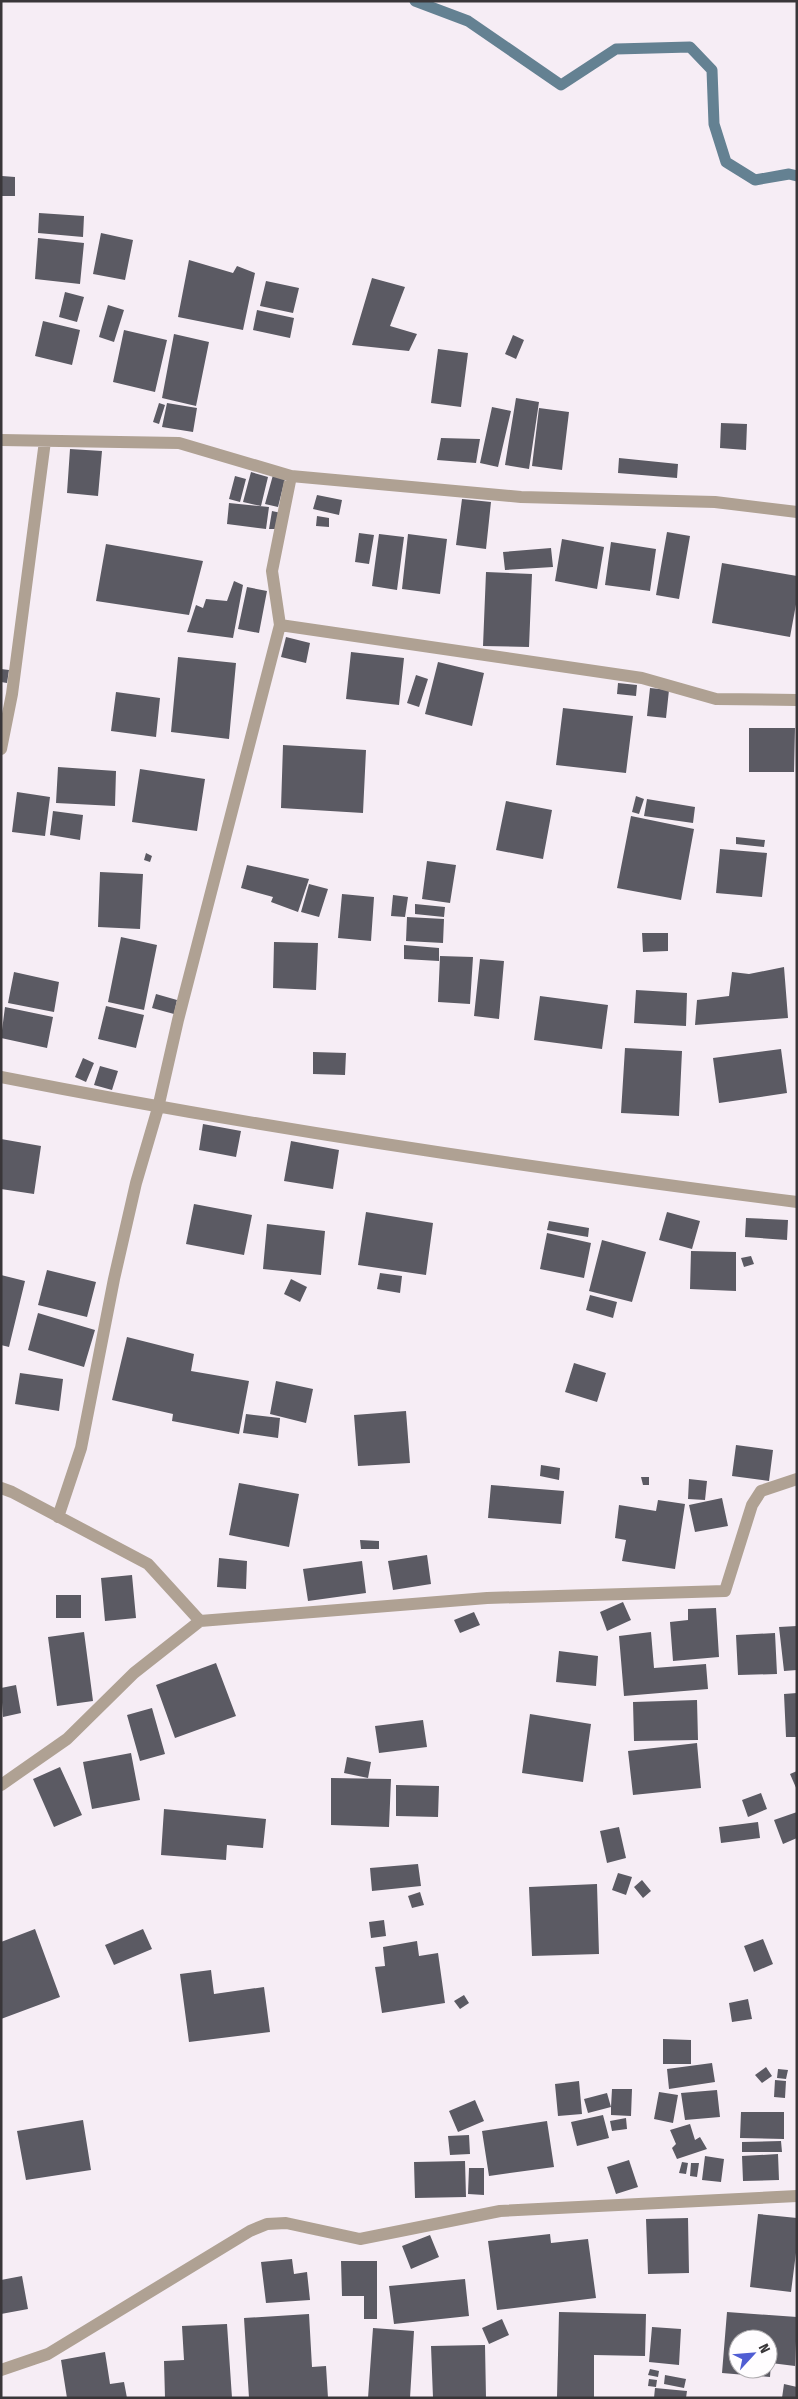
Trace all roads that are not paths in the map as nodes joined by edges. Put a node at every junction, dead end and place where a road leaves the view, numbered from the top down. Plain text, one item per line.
1 (1, 440) edge
2 (45, 441) junction
3 (291, 476) junction
4 (797, 512) edge
5 (280, 625) junction
6 (797, 700) edge
7 (1, 749) edge
8 (1, 1078) edge
9 (158, 1108) junction
10 (797, 1202) edge
11 (797, 1479) edge
12 (1, 1488) edge
13 (58, 1517) junction
14 (200, 1621) junction
15 (1, 1785) edge
16 (797, 2196) edge
17 (1, 2370) edge

1 - 2 street
2 - 3 street
2 - 7 street
3 - 4 street
3 - 5 street
5 - 6 street
5 - 9 street
8 - 9 street
9 - 10 street
9 - 13 street
11 - 14 street
12 - 13 street
13 - 14 street
14 - 15 street
16 - 17 street

